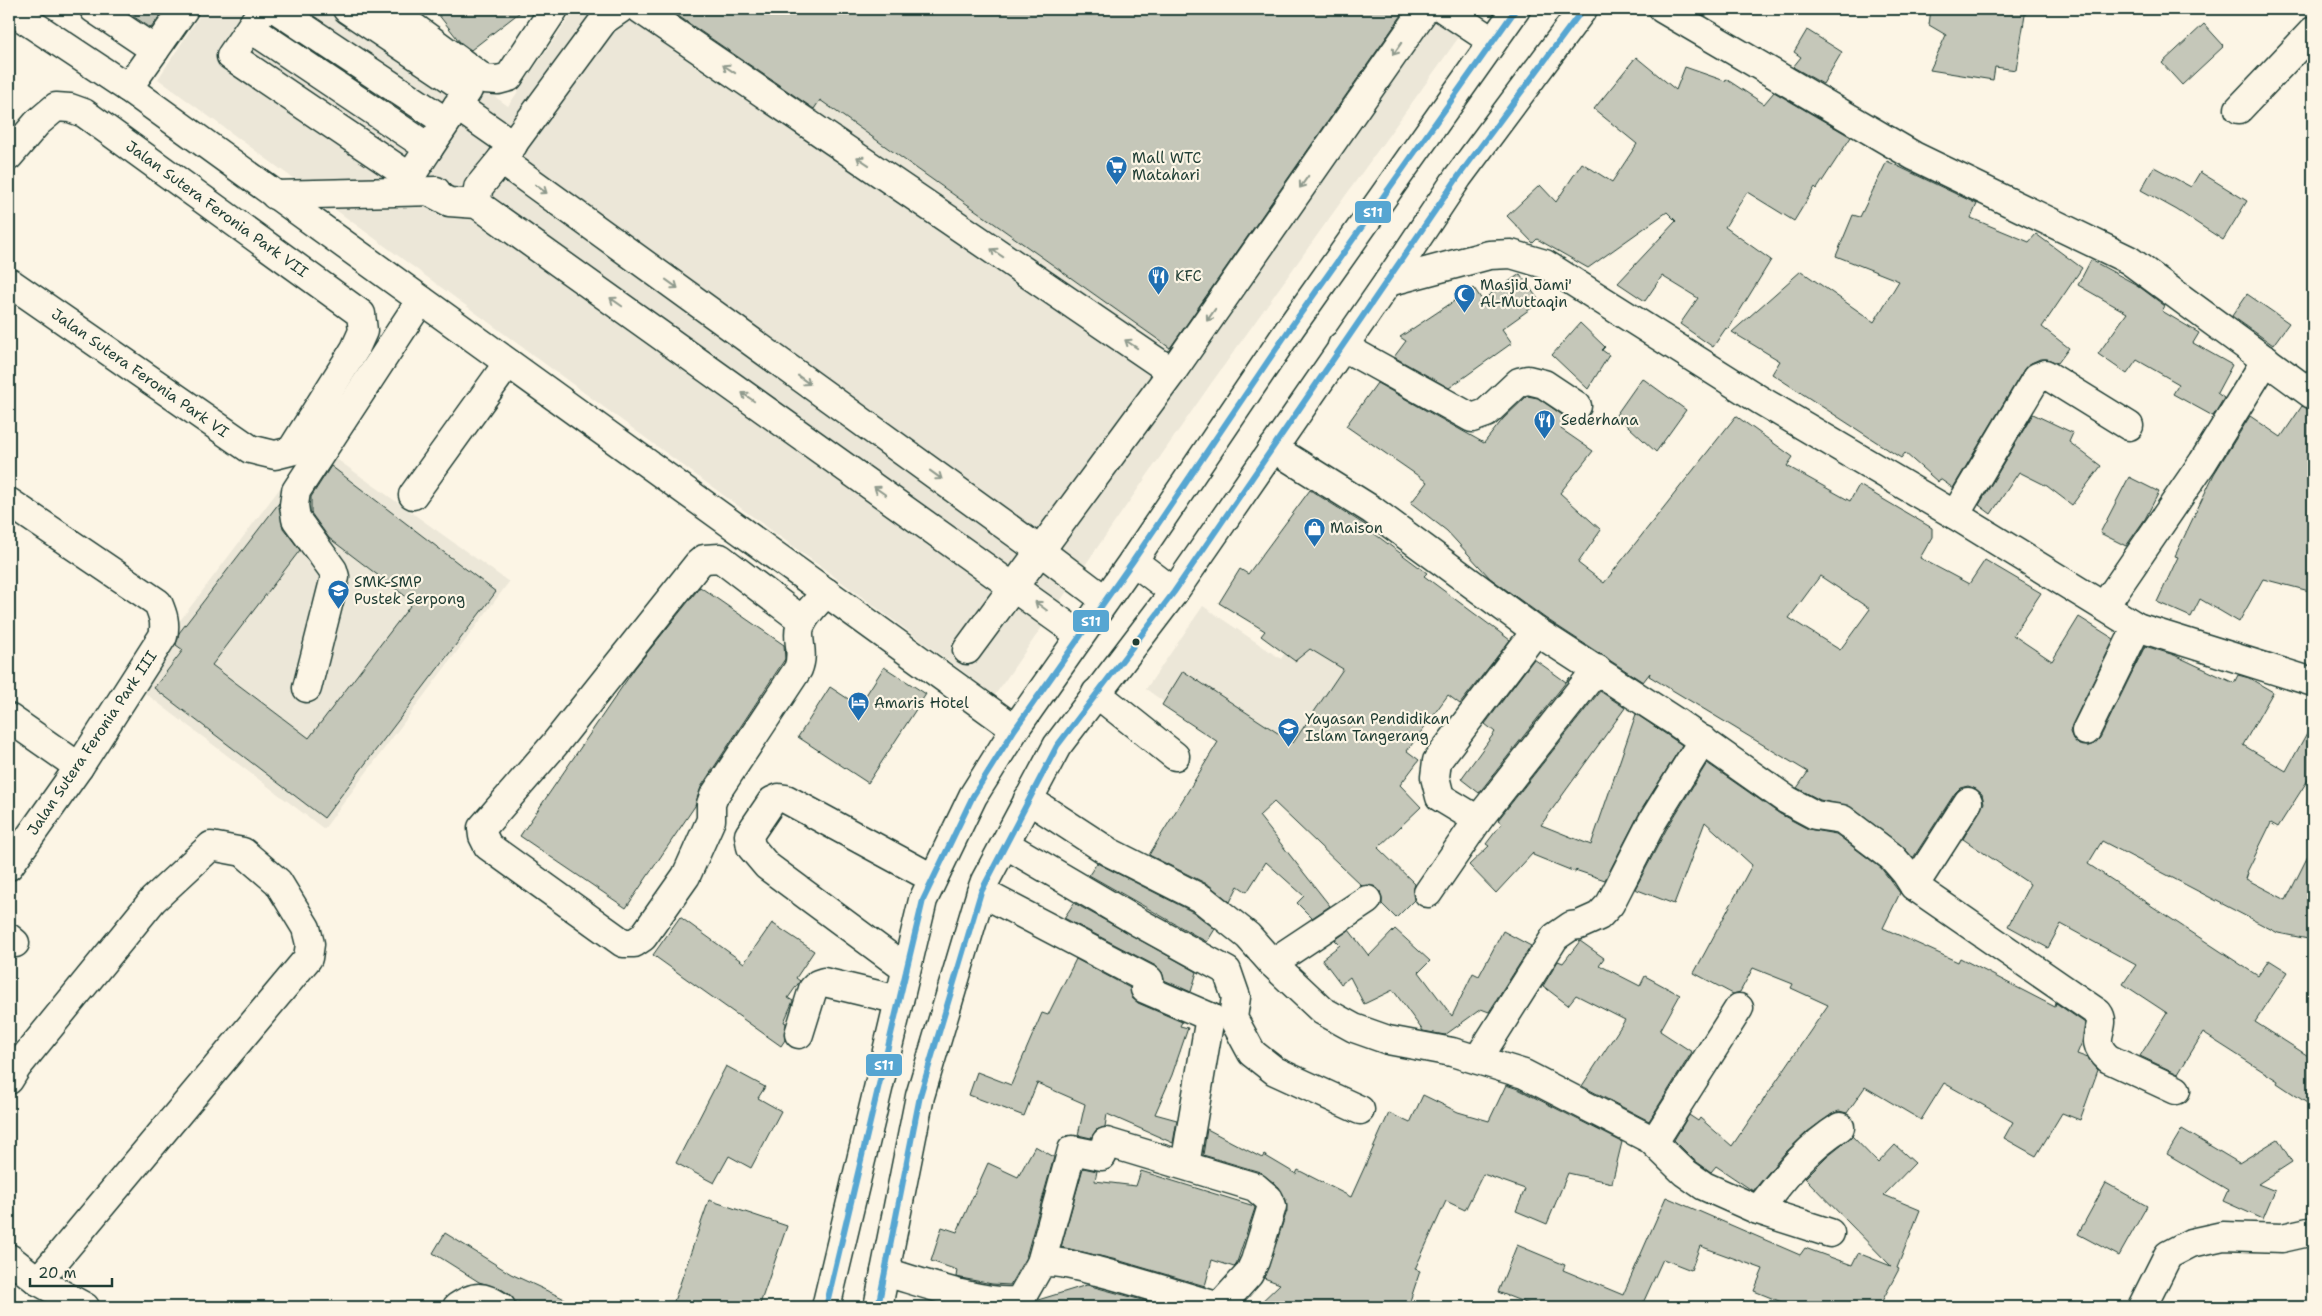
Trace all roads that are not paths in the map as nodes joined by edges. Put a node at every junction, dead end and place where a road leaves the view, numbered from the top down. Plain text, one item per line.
1 (9, 9) edge
2 (94, 9) edge
3 (184, 9) edge
4 (276, 9) edge
5 (347, 9) edge
6 (554, 9) edge
7 (620, 9) edge
8 (640, 9) edge
9 (1425, 9) edge
10 (1444, 9) edge
11 (1516, 9) edge
12 (1584, 9) edge
13 (1663, 9) edge
14 (256, 18) edge
15 (387, 22) edge
16 (2313, 31) edge
17 (1492, 41) junction
18 (154, 50) junction
19 (363, 67) junction
20 (128, 88) junction
21 (346, 92) junction
22 (2239, 109) dead end
23 (452, 114) junction
24 (327, 121) junction
25 (429, 148) junction
26 (507, 153) junction
27 (9, 156) edge
28 (275, 195) junction
29 (478, 196) junction
30 (9, 282) edge
31 (1388, 282) junction
32 (421, 300) junction
33 (1342, 346) junction
34 (2266, 360) junction
35 (508, 363) junction
36 (1172, 372) junction
37 (2313, 394) edge
38 (1577, 406) dead end
39 (2129, 426) dead end
40 (1273, 448) junction
41 (275, 455) joint
42 (413, 495) dead end
43 (9, 502) edge
44 (1956, 515) junction
45 (1039, 550) junction
46 (1133, 561) junction
47 (1014, 586) junction
48 (826, 592) junction
49 (1174, 592) junction
50 (1105, 600) junction
51 (2105, 605) junction
52 (803, 621) junction
53 (2137, 627) junction
54 (1536, 631) junction
55 (1080, 635) junction
56 (967, 650) dead end
57 (1597, 669) junction
58 (2313, 682) edge
59 (307, 688) dead end
60 (1096, 693) junction
61 (9, 718) edge
62 (1015, 729) junction
63 (2086, 732) dead end
64 (1703, 740) junction
65 (1175, 756) dead end
66 (79, 767) junction
67 (1028, 800) junction
68 (1968, 802) dead end
69 (1478, 820) junction
70 (1005, 844) junction
71 (9, 866) edge
72 (932, 878) junction
73 (1914, 886) junction
74 (981, 892) junction
75 (1428, 893) dead end
76 (1367, 900) dead end
77 (1272, 963) junction
78 (906, 969) junction
79 (899, 1000) junction
80 (1739, 1008) dead end
81 (799, 1034) dead end
82 (1478, 1060) junction
83 (9, 1080) edge
84 (2176, 1090) dead end
85 (1360, 1110) dead end
86 (1840, 1127) dead end
87 (1654, 1142) junction
88 (1185, 1165) junction
89 (1758, 1210) junction
90 (2313, 1230) edge
91 (1830, 1233) dead end
92 (9, 1258) edge
93 (1041, 1263) junction
94 (885, 1272) junction
95 (38, 1281) junction
96 (85, 1307) edge
97 (457, 1307) edge
98 (500, 1307) edge
99 (826, 1307) edge
100 (878, 1307) edge
101 (1219, 1307) edge
102 (2142, 1307) edge

1 - 20 street
2 - 18 street
3 - 18 street
4 - 19 street
5 - 15 street
6 - 15 street
7 - 26 street
36 -> 8 street
9 -> 36 street
10 - 17 street
11 - 17 street
12 - 31 street
13 - 34 street
14 - 21 street
14 - 24 street
15 - 19 street
15 - 23 street
16 - 22 street
17 - 46 street
18 - 20 street
19 - 21 street
19 - 23 street
20 - 28 street
21 - 24 street
21 - 25 street
23 - 25 street
23 - 26 street
24 - 25 street
26 - 29 street
26 -> 45 street
27 - 41 street, Jalan Sutera Feronia Park VII
28 - 29 street
28 - 32 street
47 -> 29 street
30 - 41 street, Jalan Sutera Feronia Park VI
31 - 33 street
31 - 44 street
32 - 35 street
32 - 59 street
33 - 38 street
33 - 40 street
34 - 37 street
34 - 51 street
35 - 42 street
35 - 48 street
36 - 45 street
39 - 44 street
40 - 49 street
40 - 54 street
43 - 66 street, Jalan Sutera Feronia Park III
44 - 51 street
45 - 47 street
45 - 50 street
46 - 49 street
46 - 50 street
55 -> 47 street
47 - 56 street
48 - 52 street
48 - 62 street
49 - 60 street
50 - 55 street
51 - 53 street
52 - 52 street
53 - 58 street
53 - 63 street
54 - 57 street
54 - 69 street
55 - 62 street
57 - 64 street
57 - 69 street
60 - 65 street
60 - 67 street
61 - 66 street
62 - 72 street
64 - 73 street
64 - 82 street
66 - 71 street, Jalan Sutera Feronia Park III
67 - 70 street
67 - 77 street
68 - 73 street
69 - 75 street
70 - 74 street
70 - 85 street
72 - 78 street
72 - 78 street
73 - 84 street
74 - 88 street
74 - 94 street
76 - 77 street
77 - 82 street
78 - 79 street
79 - 81 street
79 - 99 street
80 - 87 street
82 - 87 street
83 - 95 street
86 - 89 street
87 - 89 street
88 - 93 street
88 - 101 street
89 - 91 street
90 - 102 street
92 - 95 street
93 - 94 street
93 - 101 street
94 - 100 street
95 - 96 street
97 - 98 street

